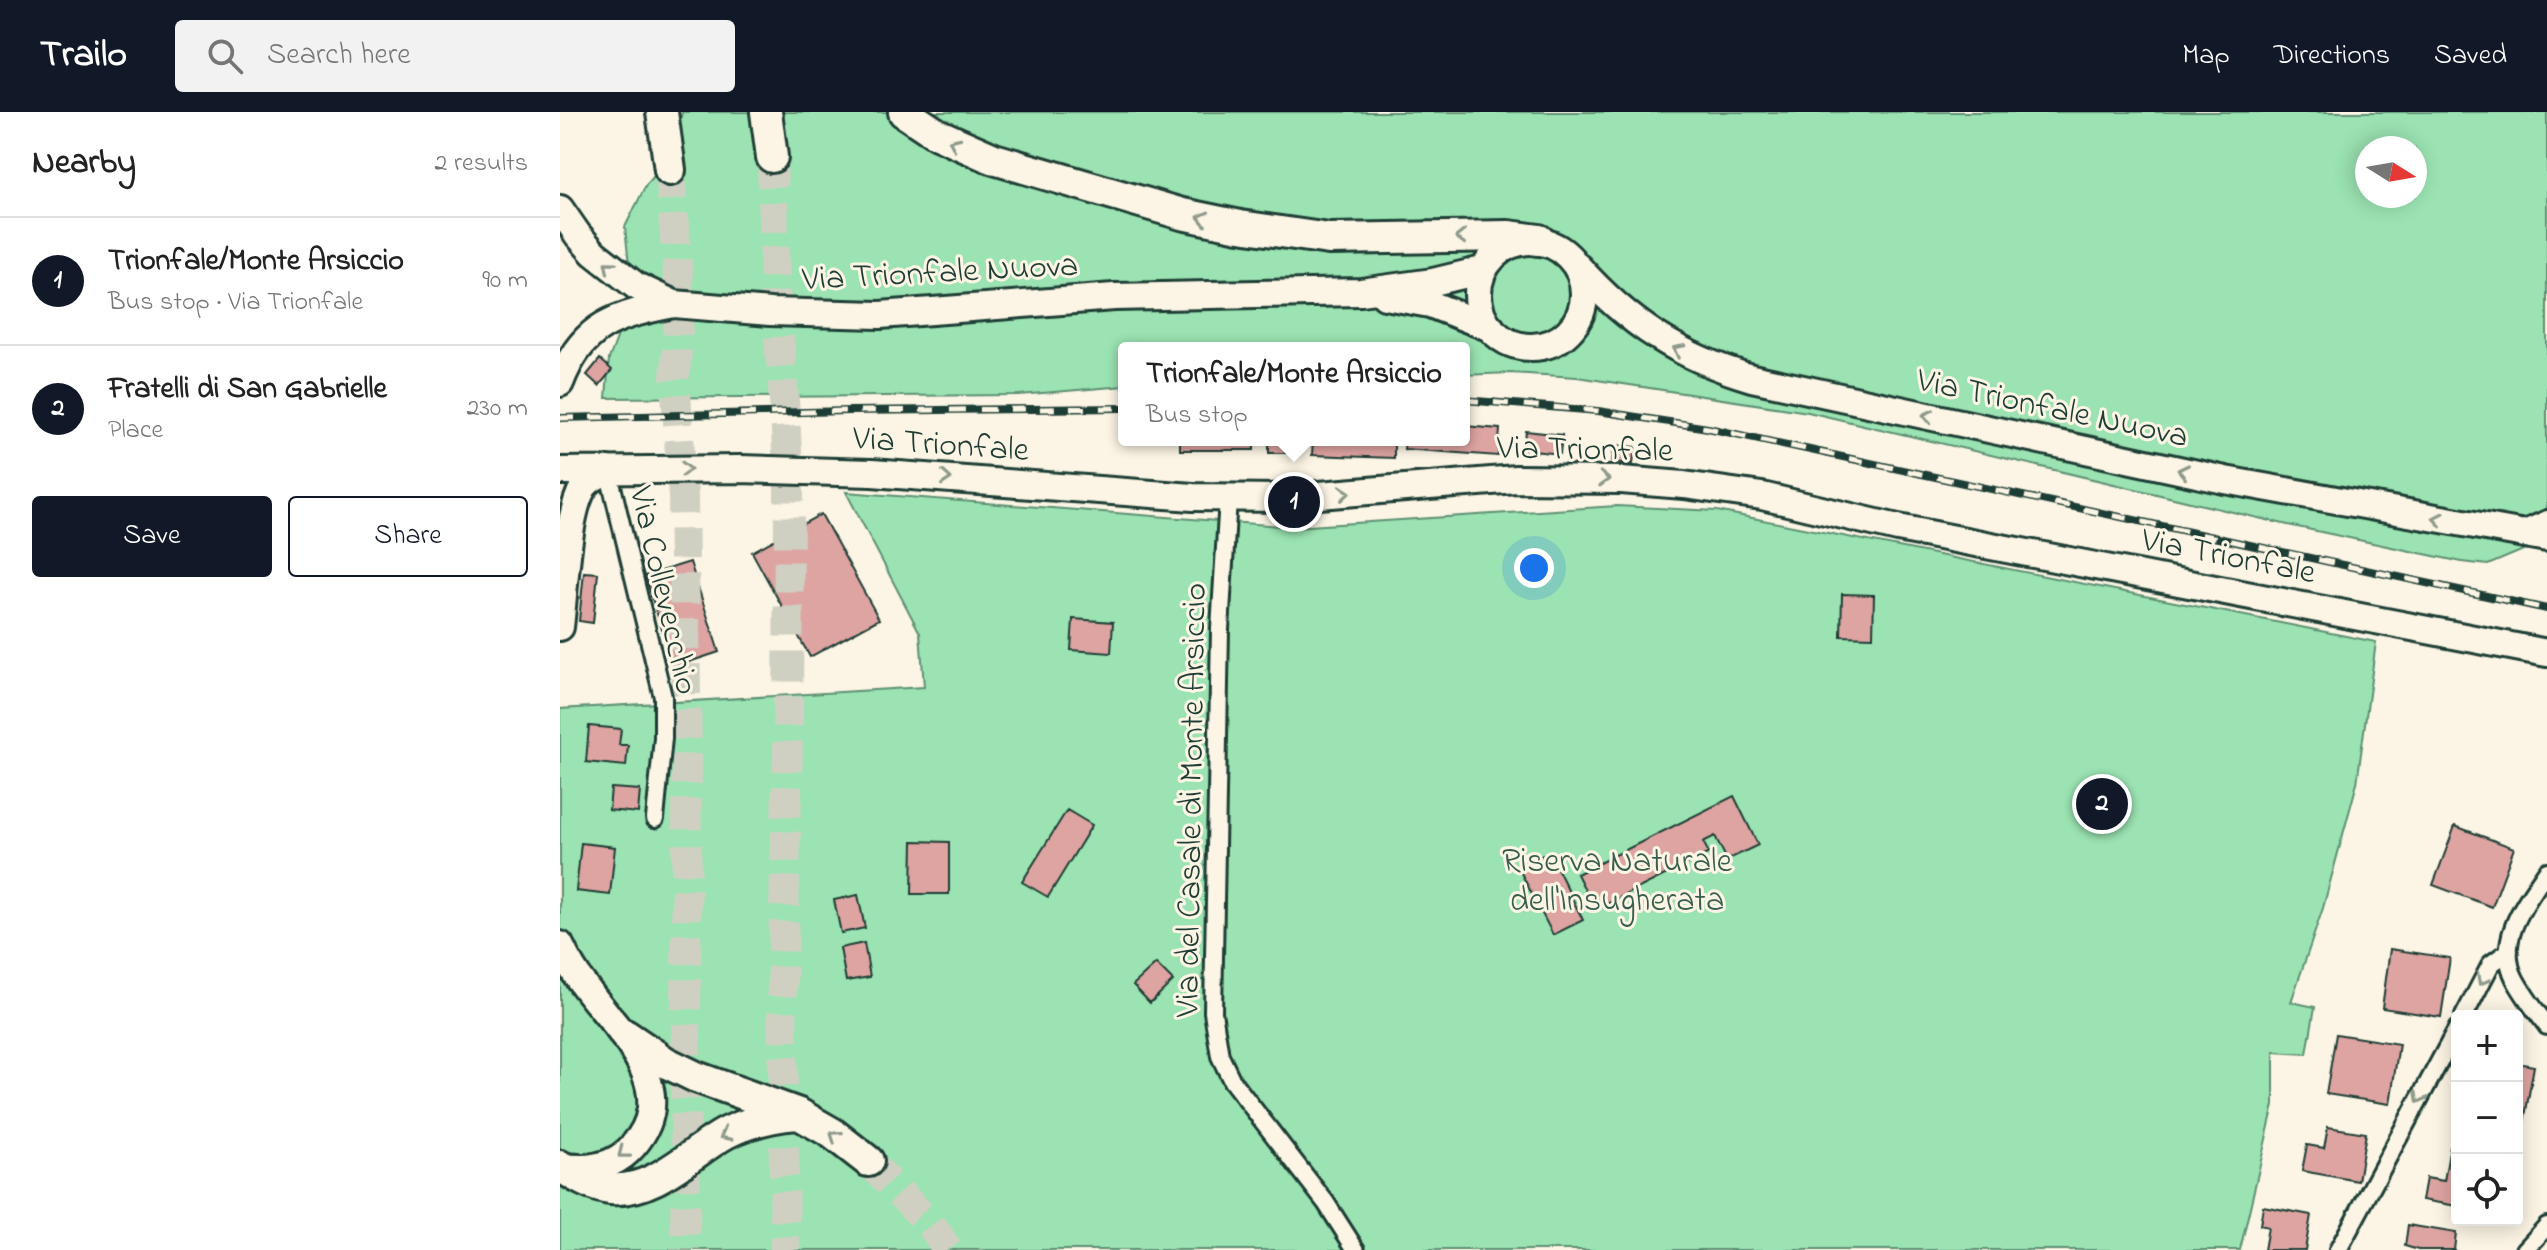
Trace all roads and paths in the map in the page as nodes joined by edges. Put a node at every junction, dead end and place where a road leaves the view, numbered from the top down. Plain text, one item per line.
1 (662, 112) edge
2 (766, 112) edge
3 (904, 112) edge
4 (772, 157) tunnel mouth
5 (670, 170) tunnel mouth
6 (560, 209) edge
7 (1539, 240) junction
8 (1578, 267) junction
9 (1483, 270) junction
10 (1361, 292) junction
11 (674, 304) junction
12 (1491, 328) junction
13 (560, 383) edge
14 (608, 470) junction
15 (560, 471) edge
16 (1228, 498) junction
17 (560, 512) edge
18 (2547, 519) edge
19 (2515, 533) junction
20 (2547, 538) edge
21 (570, 539) junction
22 (560, 627) edge
23 (2547, 653) edge
24 (655, 819) dead end
25 (2547, 871) edge
26 (560, 945) edge
27 (2509, 951) junction
28 (2467, 1010) edge
29 (2547, 1026) edge
30 (625, 1035) junction
31 (2451, 1040) edge
32 (799, 1114) junction
33 (868, 1161) tunnel mouth
34 (560, 1166) edge
35 (2547, 1226) edge
36 (1356, 1250) edge
37 (2338, 1250) edge
38 (2525, 1250) edge

1 - 5 highway
2 - 4 highway
7 -> 3 highway
11 -> 6 main road, Via Trionfale Nuova
7 - 8 main road
7 - 9 main road
8 - 12 main road
19 -> 8 main road, Via Trionfale Nuova
9 - 10 main road, Via Trionfale Nuova
9 - 12 main road
10 - 11 main road, Via Trionfale Nuova
10 - 12 main road, Via Trionfale Nuova
11 - 13 main road
14 - 15 main road, Via Trionfale
14 -> 16 main road, Via Trionfale
14 - 21 main road
14 - 24 street, Via Collevecchio
16 -> 23 main road, Via Trionfale
16 - 36 street, Via del Casale di Monte Arsiccio
17 - 21 main road
18 - 19 street
19 - 20 main road, Via Trionfale Nuova
21 - 22 main road
25 - 27 street
26 - 30 main road
27 -> 28 street
27 - 29 street
30 - 32 highway
30 -> 34 main road
31 -> 37 street
33 -> 32 highway
32 -> 34 highway
35 - 38 street

